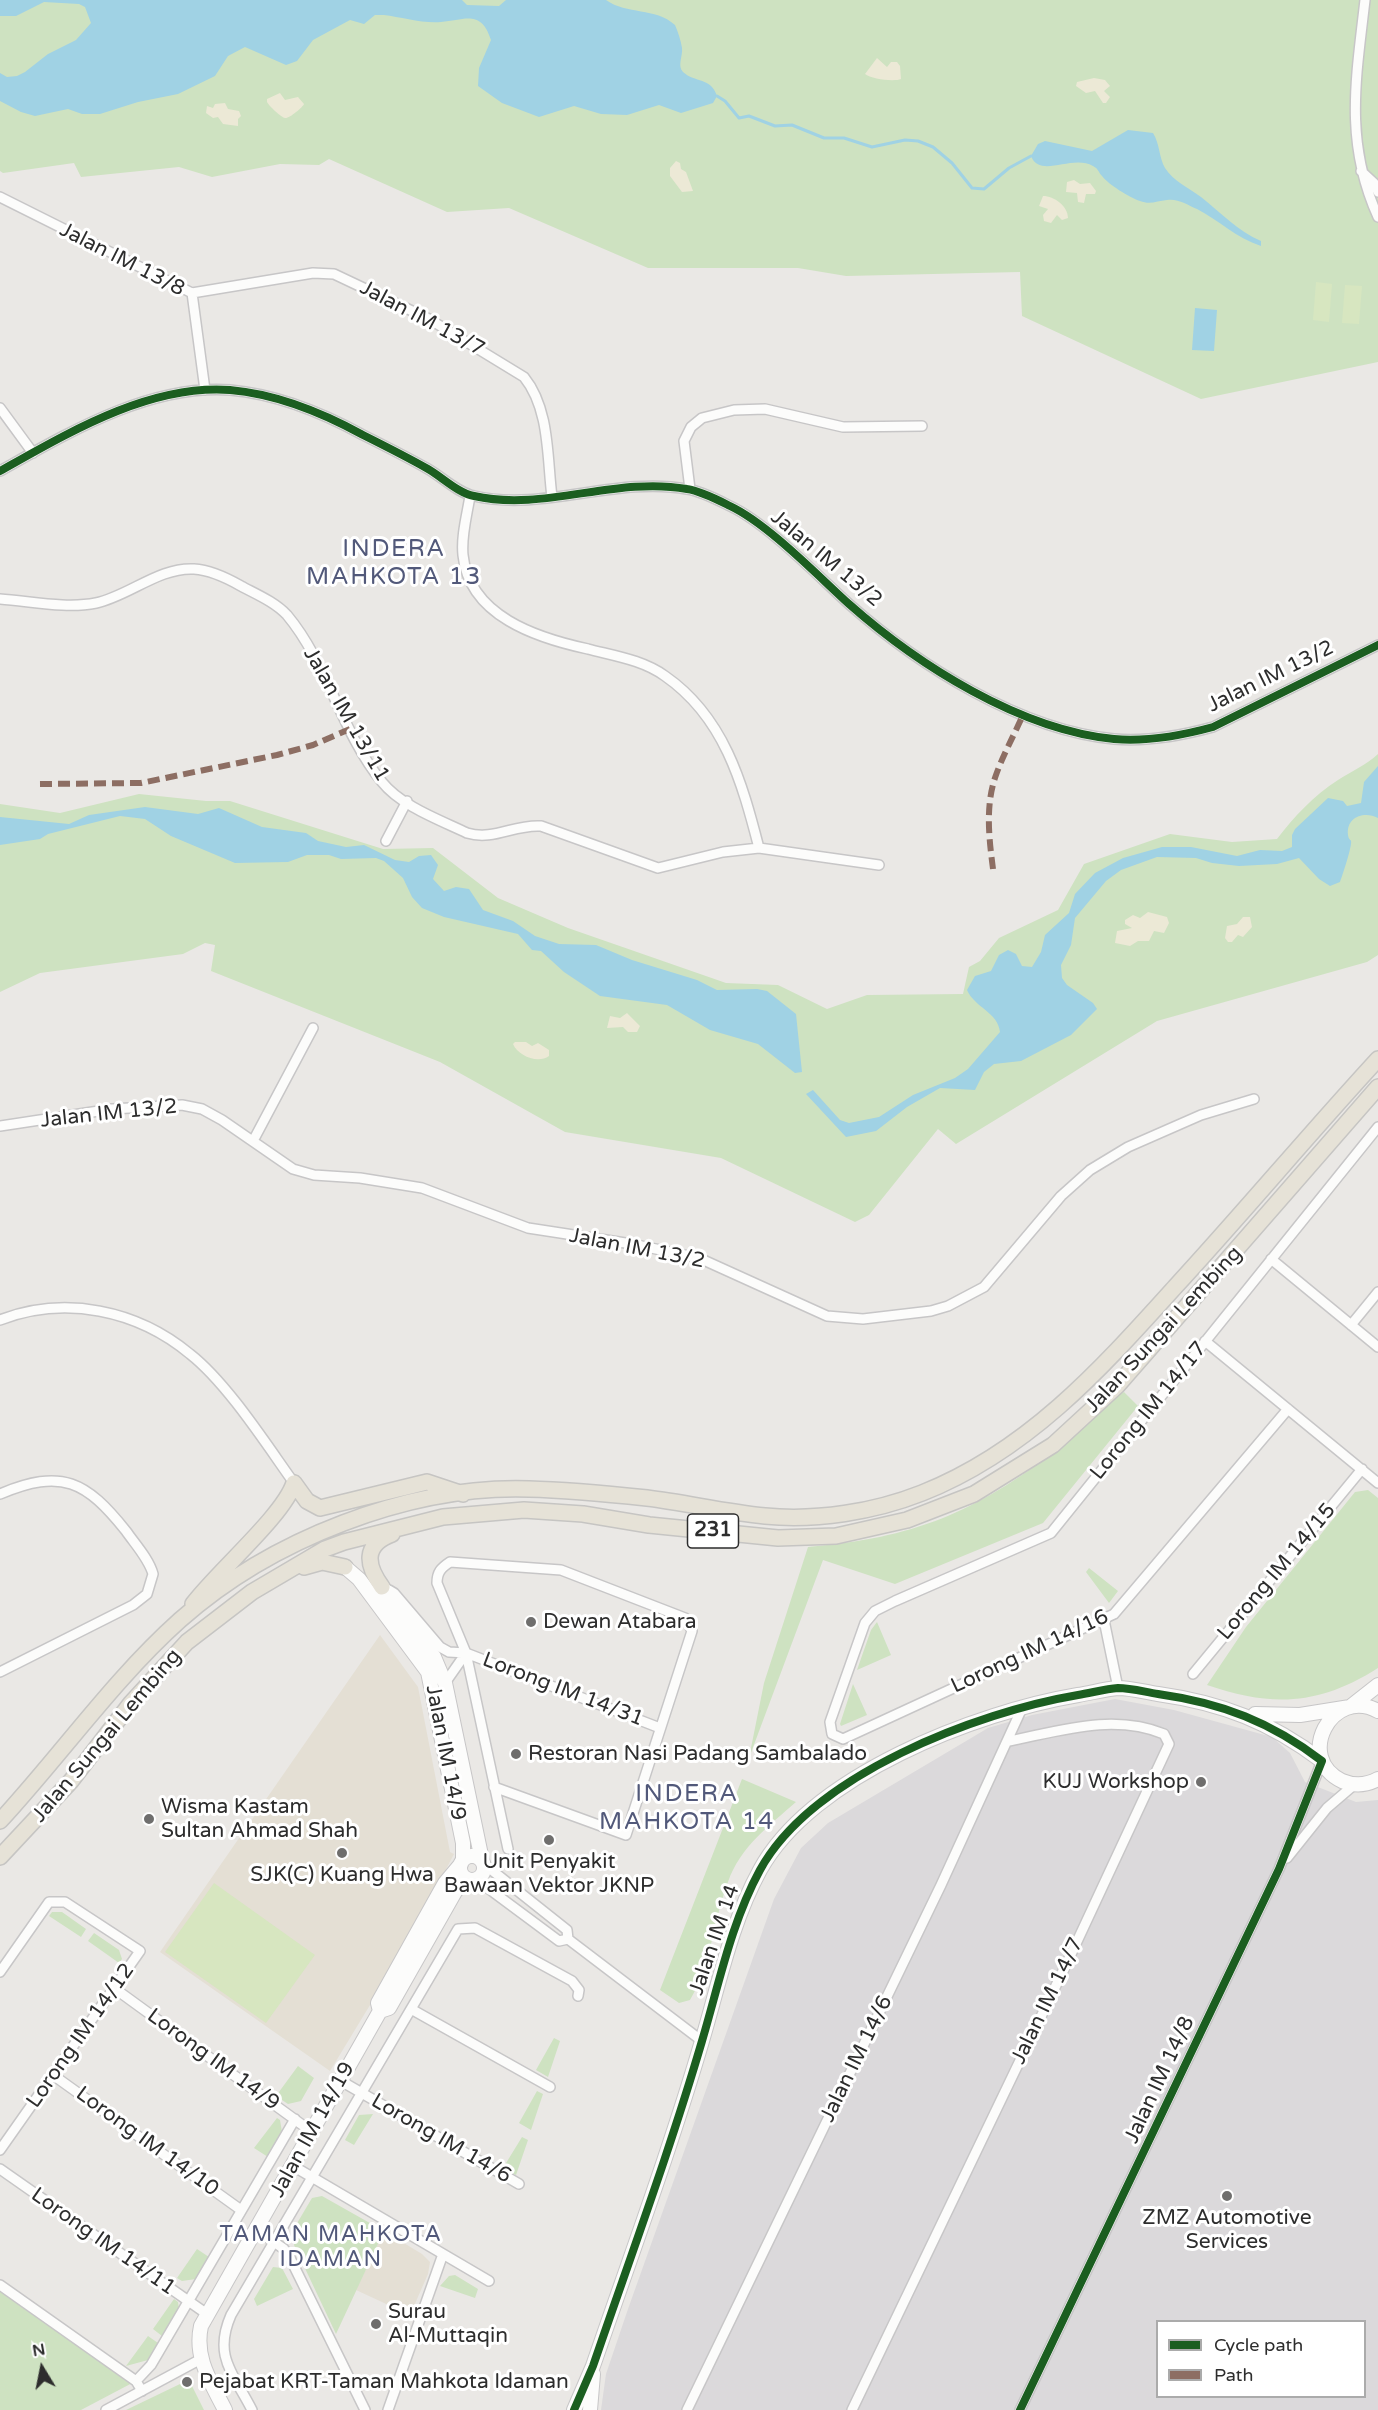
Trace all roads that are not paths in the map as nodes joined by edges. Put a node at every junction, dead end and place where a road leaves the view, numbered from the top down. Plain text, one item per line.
1 (1365, 0) edge
2 (1361, 171) junction
3 (1378, 192) edge
4 (0, 197) edge
5 (1378, 217) edge
6 (192, 293) junction
7 (205, 390) junction
8 (0, 408) edge
9 (922, 426) dead end
10 (33, 453) junction
11 (0, 471) edge
12 (690, 489) junction
13 (470, 496) junction
14 (552, 497) junction
15 (0, 599) edge
16 (1378, 645) edge
17 (406, 801) junction
18 (386, 841) dead end
19 (759, 848) junction
20 (879, 865) dead end
21 (313, 1028) dead end
22 (1378, 1059) edge
23 (1378, 1087) edge
24 (1254, 1099) dead end
25 (1378, 1102) edge
26 (1356, 1114) junction
27 (0, 1126) edge
28 (1378, 1127) edge
29 (253, 1141) junction
30 (1271, 1259) junction
31 (1378, 1292) edge
32 (0, 1320) edge
33 (1351, 1325) junction
34 (1205, 1341) junction
35 (1378, 1347) edge
36 (1288, 1409) junction
37 (1362, 1470) junction
38 (294, 1483) junction
39 (1378, 1483) edge
40 (0, 1494) edge
41 (463, 1494) junction
42 (443, 1517) junction
43 (345, 1567) joint
44 (290, 1570) junction
45 (382, 1587) junction
46 (182, 1618) junction
47 (1104, 1620) junction
48 (466, 1653) junction
49 (0, 1672) edge
50 (1192, 1674) dead end
51 (445, 1683) junction
52 (1378, 1685) edge
53 (1118, 1688) junction
54 (1023, 1706) junction
55 (1350, 1707) junction
56 (1378, 1711) edge
57 (1244, 1714) junction
58 (660, 1728) junction
59 (834, 1737) joint
60 (1009, 1741) junction
61 (1322, 1761) junction
62 (1376, 1781) edge
63 (1355, 1784) junction
64 (494, 1787) junction
65 (0, 1821) edge
66 (508, 1849) dead end
67 (0, 1857) edge
68 (462, 1862) junction
69 (483, 1862) junction
70 (1279, 1869) junction
71 (471, 1880) junction
72 (568, 1939) junction
73 (0, 1972) edge
74 (114, 1988) junction
75 (578, 1995) dead end
76 (411, 2009) junction
77 (380, 2011) junction
78 (702, 2041) junction
79 (53, 2074) junction
80 (341, 2081) junction
81 (550, 2087) dead end
82 (362, 2093) junction
83 (295, 2120) junction
84 (312, 2132) junction
85 (0, 2150) edge
86 (293, 2166) junction
87 (0, 2169) edge
88 (313, 2178) junction
89 (519, 2184) dead end
90 (241, 2210) junction
91 (257, 2230) junction
92 (276, 2242) junction
93 (442, 2254) junction
94 (489, 2281) dead end
95 (0, 2285) edge
96 (188, 2301) junction
97 (207, 2314) junction
98 (201, 2359) junction
99 (593, 2366) junction
100 (136, 2381) junction
101 (142, 2391) junction
102 (106, 2410) edge
103 (225, 2410) edge
104 (252, 2410) edge
105 (365, 2410) edge
106 (388, 2410) edge
107 (574, 2410) edge
108 (590, 2410) edge
109 (687, 2410) edge
110 (852, 2410) edge
111 (1020, 2410) edge

1 - 2 street
2 - 3 street
2 - 5 street
4 - 6 street, Jalan IM 13/8
6 - 7 street, Jalan IM 13/8
6 - 14 street, Jalan IM 13/7
7 - 10 street, Jalan IM 13/2
7 - 13 street, Jalan IM 13/2
8 - 10 street
9 - 12 street
10 - 11 street, Jalan IM 13/2
12 - 14 street, Jalan IM 13/2
12 - 16 street, Jalan IM 13/2
13 - 14 street, Jalan IM 13/2
13 - 19 street
15 - 17 street, Jalan IM 13/11
17 - 18 street
17 - 19 street, Jalan IM 13/11
19 - 20 street, Jalan IM 13/11
21 - 29 street
22 - 41 main road, Jalan Sungai Lembing / 231
23 - 26 main road, Jalan Sungai Lembing / 231
24 - 29 street, Jalan IM 13/2
25 - 26 main road
26 - 42 main road, Jalan Sungai Lembing / 231
27 - 29 street, Jalan IM 13/2
28 - 30 street, Lorong IM 14/17
30 - 33 street
30 - 34 street, Lorong IM 14/17
31 - 33 street
32 - 38 street
33 - 35 street
34 - 36 street
34 - 59 street, Lorong IM 14/17
36 - 37 street
36 - 47 street, Lorong IM 14/16
37 - 39 street
37 - 50 street, Lorong IM 14/15
38 - 41 main road
38 - 46 main road
40 - 49 street
41 - 46 main road, Jalan Sungai Lembing / 231
42 - 44 main road, Jalan Sungai Lembing / 231
42 - 45 main road
43 - 44 main road
43 - 68 street, Jalan IM 14/9
44 - 67 main road, Jalan Sungai Lembing / 231
45 - 48 street, Lorong IM 14/31
45 - 51 street, Jalan IM 14/9
46 - 65 main road, Jalan Sungai Lembing / 231
47 - 53 street
47 - 59 street, Lorong IM 14/16
48 - 51 street
48 - 58 street, Lorong IM 14/31
48 - 58 street
48 - 64 street
51 - 69 street, Jalan IM 14/9
52 - 55 street
53 - 54 street, Jalan IM 14
53 - 57 street, Jalan IM 14
54 - 60 street, Jalan IM 14/6
54 - 78 street, Jalan IM 14
55 - 56 street
55 - 57 street
55 - 61 street
57 - 61 street
58 - 64 street
60 - 109 street, Jalan IM 14/6
60 - 110 street, Jalan IM 14/7
61 - 63 street
61 - 70 street, Jalan IM 14/8
62 - 63 street
63 - 70 street, Jalan IM 14/8
64 - 66 street
68 - 69 street
68 - 71 street
68 - 77 street
69 - 71 street
69 - 72 street
70 - 111 street, Jalan IM 14/8
71 - 72 street
71 - 77 street
72 - 78 street
73 - 74 street, Lorong IM 14/12
74 - 79 street, Lorong IM 14/12
74 - 83 street, Lorong IM 14/9
75 - 76 street
76 - 81 street
76 - 82 street
77 - 80 street, Jalan IM 14/19
78 - 99 street, Jalan IM 14
79 - 85 street, Lorong IM 14/12
79 - 90 street, Lorong IM 14/10
80 - 82 street, Lorong IM 14/6
80 - 84 street, Jalan IM 14/19
82 - 88 street
82 - 89 street, Lorong IM 14/6
83 - 84 street, Lorong IM 14/9
83 - 90 street
84 - 86 street, Jalan IM 14/19
86 - 88 street
86 - 91 street, Jalan IM 14/19
87 - 96 street, Lorong IM 14/11
88 - 92 street
88 - 93 street
90 - 96 street
91 - 92 street
91 - 97 street, Jalan IM 14/19
92 - 104 street
92 - 105 street
93 - 94 street
93 - 106 street
95 - 100 street
96 - 97 street, Lorong IM 14/11
96 - 100 street
97 - 98 street, Jalan IM 14/19
98 - 101 street
98 - 103 street, Jalan IM 14/19
99 - 107 street
99 - 108 street
100 - 101 street
101 - 102 street

